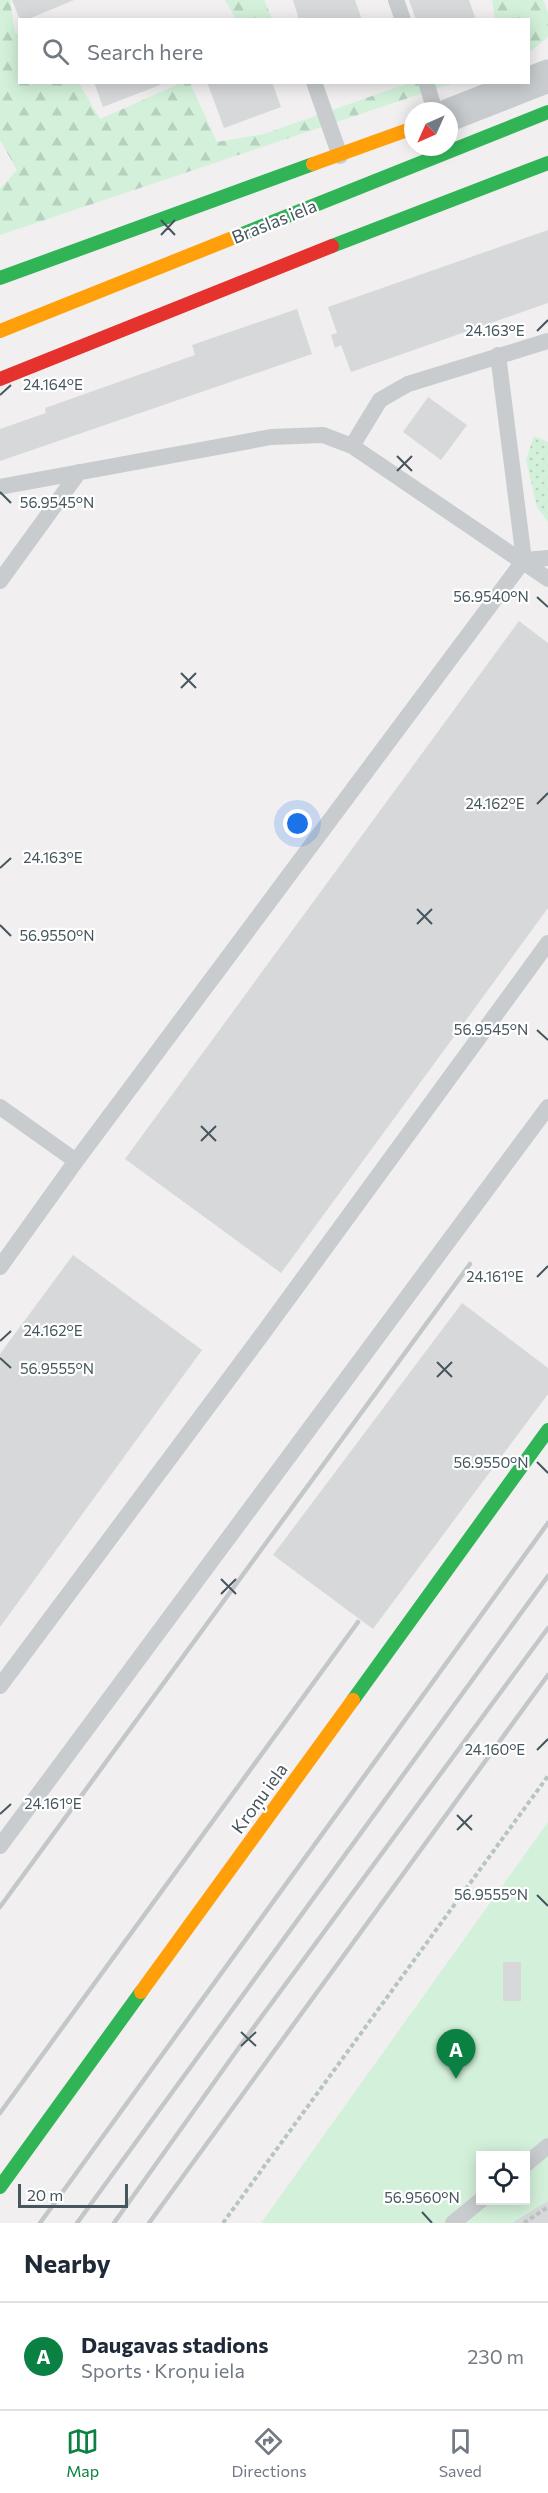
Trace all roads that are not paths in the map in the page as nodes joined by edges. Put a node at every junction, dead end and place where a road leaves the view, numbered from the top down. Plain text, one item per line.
1 (396, 0) edge
2 (402, 18) edge
3 (548, 76) edge
4 (530, 83) edge
5 (315, 84) edge
6 (427, 84) edge
7 (528, 84) edge
8 (432, 102) edge
9 (458, 111) edge
10 (548, 112) edge
11 (404, 131) edge
12 (340, 156) junction
13 (548, 163) edge
14 (0, 278) edge
15 (0, 331) edge
16 (548, 341) edge
17 (498, 355) junction
18 (0, 379) edge
19 (352, 446) junction
20 (79, 472) junction
21 (0, 487) edge
22 (548, 558) edge
23 (524, 560) junction
24 (548, 579) edge
25 (0, 580) edge
26 (548, 943) edge
27 (0, 1107) edge
28 (548, 1107) edge
29 (76, 1161) junction
30 (0, 1267) edge
31 (548, 1430) edge
32 (0, 1686) edge
33 (0, 1846) edge
34 (548, 2146) edge
35 (530, 2160) edge
36 (0, 2187) edge
37 (476, 2204) edge
38 (453, 2223) edge

1 - 2 lane
3 - 4 street
5 - 12 lane
6 - 8 lane
7 - 9 street
10 - 15 street, Braslas iela
11 - 12 street, Braslas iela
12 - 14 street, Braslas iela
13 - 18 street
16 - 17 lane
17 - 19 lane
17 - 23 lane
19 - 20 lane
19 - 23 lane
20 - 21 lane
20 - 25 lane
22 - 23 lane
23 - 24 lane
23 - 29 lane
26 - 32 lane
27 - 29 lane
28 - 33 lane
29 - 30 lane
31 - 36 street, Kroņu iela
34 - 35 lane
37 - 38 lane

